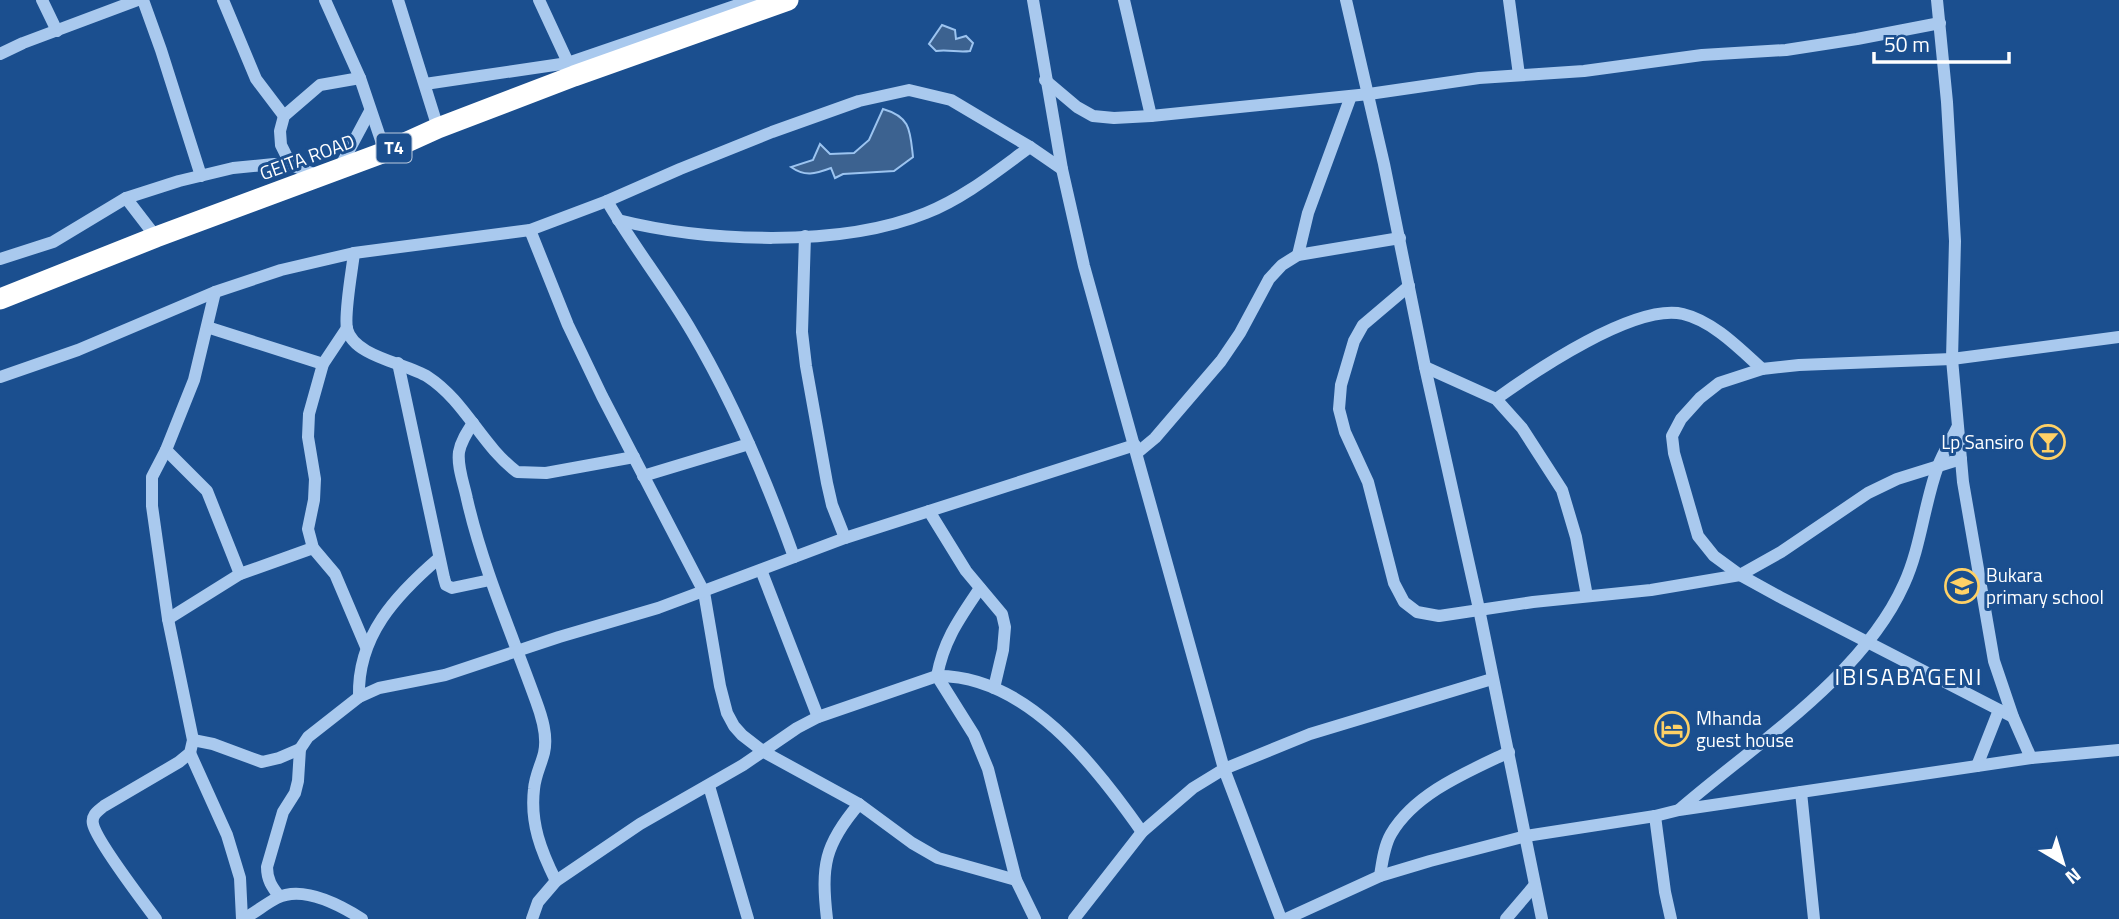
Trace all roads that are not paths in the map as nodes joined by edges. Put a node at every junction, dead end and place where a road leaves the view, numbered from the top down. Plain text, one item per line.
1 (42, 0) edge
2 (141, 0) edge
3 (223, 0) edge
4 (325, 0) edge
5 (398, 0) edge
6 (539, 0) edge
7 (752, 0) edge
8 (788, 0) edge
9 (1033, 0) edge
10 (1124, 0) edge
11 (1346, 0) edge
12 (1509, 0) edge
13 (1937, 0) edge
14 (1940, 23) junction
15 (57, 31) junction
16 (0, 54) edge
17 (571, 69) junction
18 (1519, 75) junction
19 (360, 78) junction
20 (1045, 80) junction
21 (425, 84) junction
22 (1369, 94) junction
23 (1351, 96) junction
24 (370, 111) junction
25 (285, 116) junction
26 (1152, 116) junction
27 (438, 128) junction
28 (1030, 147) junction
29 (385, 152) junction
30 (290, 165) junction
31 (1062, 169) junction
32 (329, 173) junction
33 (201, 176) junction
34 (126, 198) junction
35 (607, 201) junction
36 (618, 220) junction
37 (530, 230) junction
38 (805, 236) junction
39 (156, 237) junction
40 (1400, 238) junction
41 (354, 253) junction
42 (1298, 255) junction
43 (0, 260) edge
44 (1409, 286) junction
45 (215, 292) junction
46 (3, 296) edge
47 (207, 327) junction
48 (347, 328) junction
49 (2119, 337) edge
50 (1952, 359) junction
51 (397, 363) junction
52 (323, 364) junction
53 (1425, 367) junction
54 (1762, 369) junction
55 (0, 377) edge
56 (1496, 399) junction
57 (473, 423) junction
58 (1958, 428) junction
59 (749, 444) junction
60 (1136, 449) junction
61 (166, 450) junction
62 (634, 457) junction
63 (1961, 459) junction
64 (1939, 465) junction
65 (643, 476) junction
66 (951, 504) junction
67 (929, 511) junction
68 (941, 529) junction
69 (845, 537) junction
70 (313, 548) junction
71 (794, 557) junction
72 (439, 558) junction
73 (761, 570) junction
74 (240, 574) junction
75 (1740, 575) junction
76 (490, 580) junction
77 (980, 588) junction
78 (704, 592) junction
79 (1587, 596) junction
80 (1479, 609) junction
81 (169, 619) junction
82 (1867, 643) junction
83 (366, 647) junction
84 (516, 651) junction
85 (937, 676) junction
86 (1492, 679) junction
87 (994, 688) junction
88 (359, 697) junction
89 (1999, 710) junction
90 (818, 717) junction
91 (2012, 717) junction
92 (191, 746) junction
93 (300, 748) junction
94 (2119, 750) edge
95 (764, 752) junction
96 (1509, 752) junction
97 (2031, 758) junction
98 (1977, 766) junction
99 (1224, 769) junction
100 (709, 786) junction
101 (1801, 792) junction
102 (859, 804) junction
103 (1679, 810) junction
104 (1655, 816) junction
105 (1142, 832) junction
106 (1526, 836) junction
107 (1380, 876) junction
108 (1016, 880) junction
109 (556, 881) junction
110 (1534, 886) junction
111 (279, 896) junction
112 (156, 919) edge
113 (243, 919) edge
114 (362, 919) edge
115 (532, 919) edge
116 (748, 919) edge
117 (827, 919) edge
118 (1035, 919) edge
119 (1074, 919) edge
120 (1283, 919) edge
121 (1506, 919) edge
122 (1542, 919) edge
123 (1671, 919) edge
124 (1814, 919) edge

1 - 15 street
2 - 15 street
2 - 33 street
3 - 25 street
4 - 19 street
5 - 21 street
6 - 17 street
7 - 17 street
8 - 17 highway, GEITA ROAD / T4
9 - 20 street
10 - 26 street
11 - 22 street
12 - 18 street
13 - 14 street
14 - 18 street
14 - 50 street
15 - 16 street
17 - 21 street
17 - 27 highway, GEITA ROAD / T4
18 - 22 street
19 - 24 street
19 - 25 street
20 - 26 street
20 - 31 street
21 - 27 street
22 - 23 street
22 - 40 street
23 - 26 street
23 - 42 street
24 - 29 street
24 - 32 street
25 - 30 street
27 - 29 highway, GEITA ROAD / T4
28 - 31 street
28 - 35 street
28 - 38 street
29 - 32 highway, GEITA ROAD / T4
30 - 32 street
30 - 33 street
31 - 60 street
32 - 39 highway, GEITA ROAD / T4
33 - 34 street
34 - 39 street
34 - 43 street
35 - 36 street
35 - 37 street
36 - 38 street
36 - 59 street
37 - 41 street
37 - 62 street
38 - 69 street
39 - 46 highway, GEITA ROAD / T4
40 - 42 street
40 - 44 street
41 - 45 street
41 - 48 street
42 - 60 street
44 - 53 street
44 - 80 street
45 - 47 street
45 - 55 street
47 - 52 street
47 - 61 street
48 - 51 street
48 - 52 street
49 - 50 street
50 - 54 street
50 - 58 street
51 - 57 street
51 - 72 street
52 - 70 street
53 - 56 street
53 - 80 street
54 - 56 street
54 - 75 street
56 - 79 street
57 - 62 street
57 - 76 street
58 - 63 street
58 - 64 street
59 - 65 street
59 - 71 street
60 - 66 street
60 - 99 street
61 - 74 street
61 - 81 street
62 - 65 street
63 - 64 street
63 - 91 street
64 - 75 street
64 - 82 street
65 - 78 street
66 - 67 street
66 - 68 street
67 - 68 street
67 - 69 street
68 - 77 street
69 - 71 street
70 - 74 street
70 - 83 street
71 - 73 street
72 - 76 street
72 - 83 street
73 - 78 street
73 - 90 street
74 - 81 street
75 - 79 street
75 - 82 street
76 - 84 street
77 - 85 street
77 - 87 street
78 - 84 street
78 - 95 street
79 - 80 street
80 - 86 street
81 - 92 street
82 - 89 street
82 - 103 street
83 - 88 street
84 - 88 street
84 - 109 street
85 - 87 street
85 - 90 street
85 - 108 street
86 - 96 street
86 - 99 street
87 - 105 street
88 - 93 street
89 - 91 street
89 - 98 street
90 - 95 street
91 - 97 street
92 - 93 street
92 - 112 street
92 - 113 street
93 - 111 street
94 - 97 street
95 - 100 street
95 - 102 street
96 - 106 street
96 - 107 street
97 - 98 street
98 - 101 street
99 - 105 street
99 - 120 street
100 - 109 street
100 - 116 street
101 - 103 street
101 - 124 street
102 - 108 street
102 - 117 street
103 - 104 street
104 - 106 street
104 - 123 street
105 - 119 street
106 - 107 street
106 - 110 street
107 - 120 street
108 - 118 street
109 - 115 street
110 - 121 street
110 - 122 street
111 - 113 street
111 - 114 street

